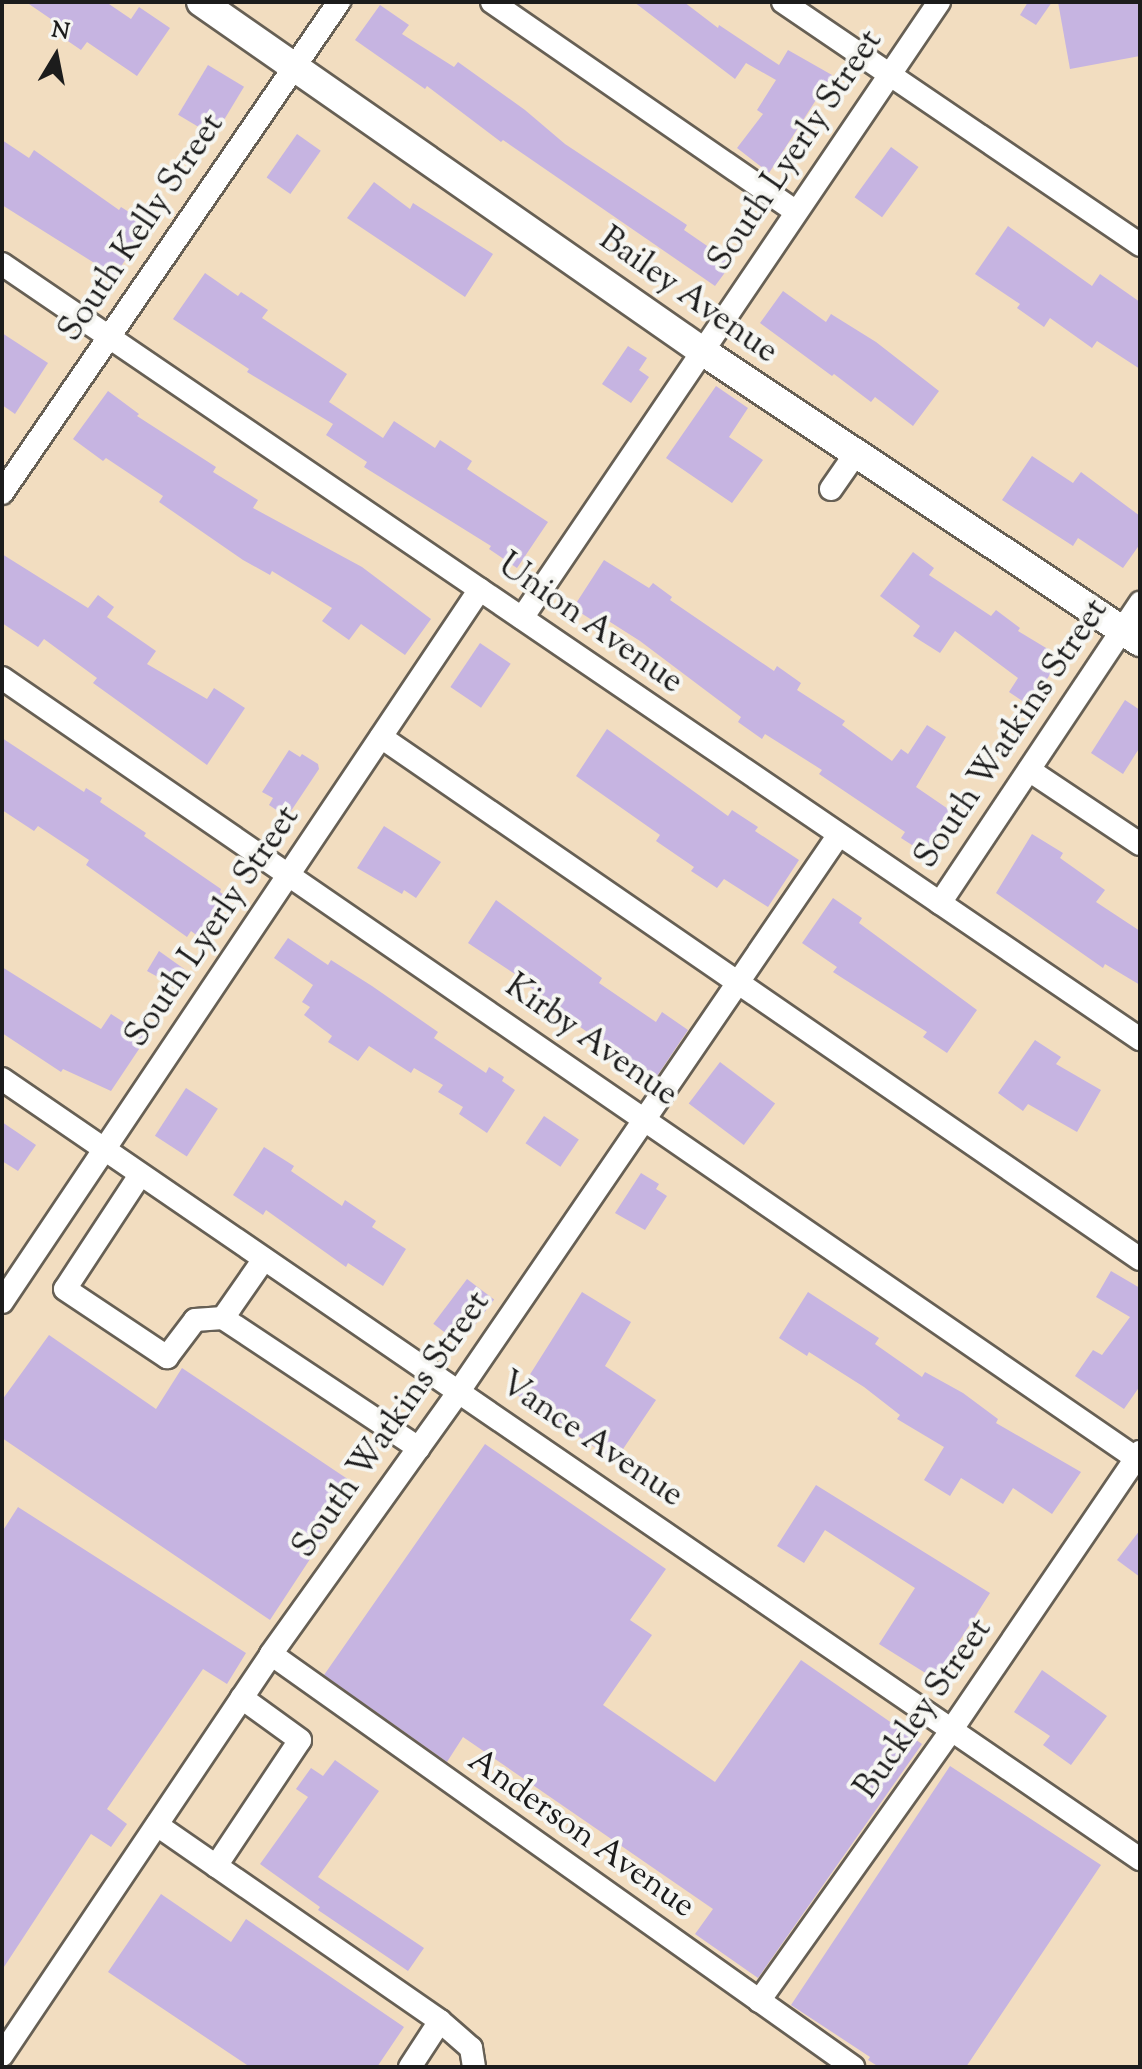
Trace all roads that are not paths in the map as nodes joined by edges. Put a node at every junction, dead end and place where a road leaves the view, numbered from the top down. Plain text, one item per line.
1 (201, 2) edge
2 (339, 2) edge
3 (492, 2) edge
4 (783, 2) edge
5 (939, 2) edge
6 (294, 67) junction
7 (888, 74) junction
8 (796, 212) junction
9 (1140, 245) edge
10 (2, 264) edge
11 (109, 337) junction
12 (702, 351) junction
13 (856, 453) junction
14 (3, 488) edge
15 (831, 489) dead end
16 (480, 589) junction
17 (1140, 603) edge
18 (522, 618) junction
19 (1131, 636) edge
20 (2, 678) edge
21 (381, 737) junction
22 (1029, 770) junction
23 (838, 836) junction
24 (1140, 844) edge
25 (290, 874) junction
26 (940, 903) junction
27 (739, 984) junction
28 (1140, 1039) edge
29 (2, 1079) edge
30 (646, 1121) junction
31 (103, 1150) junction
32 (140, 1175) junction
33 (264, 1259) junction
34 (1140, 1259) edge
35 (2, 1302) edge
36 (223, 1318) junction
37 (459, 1391) junction
38 (419, 1448) junction
39 (1139, 1457) edge
40 (271, 1654) junction
41 (242, 1698) junction
42 (952, 1729) junction
43 (157, 1825) junction
44 (1140, 1859) edge
45 (216, 1866) junction
46 (759, 2001) junction
47 (440, 2021) junction
48 (2, 2055) edge
49 (410, 2067) edge
50 (474, 2067) edge
51 (853, 2067) edge

1 - 6 main road, Bailey Avenue
2 - 6 street, South Kelly Street
3 - 8 street
4 - 7 street
5 - 7 street, South Lyerly Street
6 - 11 street, South Kelly Street
6 - 12 main road, Bailey Avenue
7 - 8 street, South Lyerly Street
7 - 9 street
8 - 12 street, South Lyerly Street
10 - 11 street, Union Avenue
11 - 14 street, South Kelly Street
11 - 16 street, Union Avenue
12 - 13 main road, Bailey Avenue
12 - 18 street, South Lyerly Street
13 - 15 street
13 - 19 main road, Bailey Avenue
16 - 18 street, Union Avenue
16 - 21 street, South Lyerly Street
17 - 19 street, South Watkins Street
18 - 23 street, Union Avenue
19 - 22 street, South Watkins Street
20 - 25 street, Kirby Avenue
21 - 25 street, South Lyerly Street
21 - 27 street
22 - 24 street
22 - 26 street, South Watkins Street
23 - 26 street, Union Avenue
23 - 27 street, South Watkins Street
25 - 30 street, Kirby Avenue
25 - 31 street, South Lyerly Street
26 - 28 street, Union Avenue
27 - 30 street, South Watkins Street
27 - 34 street
29 - 31 street, Vance Avenue
30 - 37 street, South Watkins Street
30 - 39 street, Kirby Avenue
31 - 32 street, Vance Avenue
31 - 35 street, South Lyerly Street
32 - 33 street, Vance Avenue
32 - 36 street
33 - 36 street
33 - 37 street, Vance Avenue
36 - 38 street
37 - 38 street, South Watkins Street
37 - 42 street, Vance Avenue
38 - 40 street, South Watkins Street
39 - 42 street, Buckley Street
40 - 41 street, South Watkins Street
40 - 46 street, Anderson Avenue
41 - 43 street, South Watkins Street
41 - 45 street
42 - 44 street, Vance Avenue
42 - 46 street, Buckley Street
43 - 45 street
43 - 48 street, South Watkins Street
45 - 47 street
46 - 51 street, Anderson Avenue
47 - 49 street
47 - 50 street

